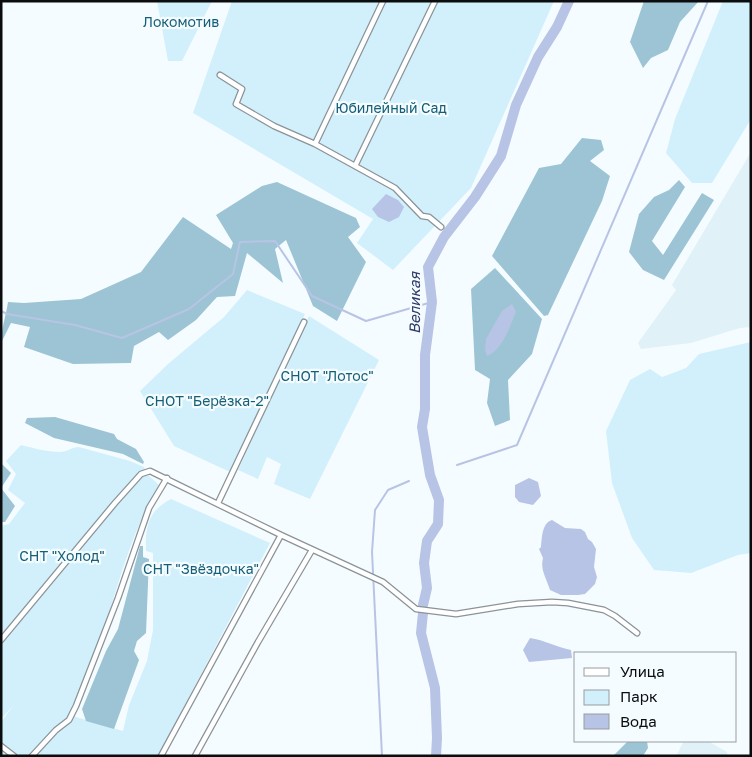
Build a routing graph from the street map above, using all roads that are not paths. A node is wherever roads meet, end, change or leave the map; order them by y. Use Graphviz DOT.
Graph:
graph roads {
  1 [pos="383,1"];
  2 [pos="435,1"];
  3 [pos="220,75"];
  4 [pos="314,144"];
  5 [pos="355,166"];
  6 [pos="441,227"];
  7 [pos="304,322"];
  8 [pos="167,478"];
  9 [pos="218,503"];
  10 [pos="281,535"];
  11 [pos="312,550"];
  12 [pos="637,633"];
  13 [pos="1,640"];
  14 [pos="1,746"];
  15 [pos="14,756"];
  16 [pos="32,756"];
  17 [pos="161,756"];
  18 [pos="195,756"];
  1 -- 4 [label="street"];
  2 -- 5 [label="street"];
  3 -- 4 [label="street"];
  4 -- 5 [label="street"];
  5 -- 6 [label="street"];
  7 -- 9 [label="street"];
  8 -- 9 [label="street"];
  8 -- 13 [label="street"];
  8 -- 16 [label="street"];
  9 -- 10 [label="street"];
  10 -- 11 [label="street"];
  10 -- 17 [label="street"];
  11 -- 12 [label="street"];
  11 -- 18 [label="street"];
  14 -- 15 [label="street"];
}
